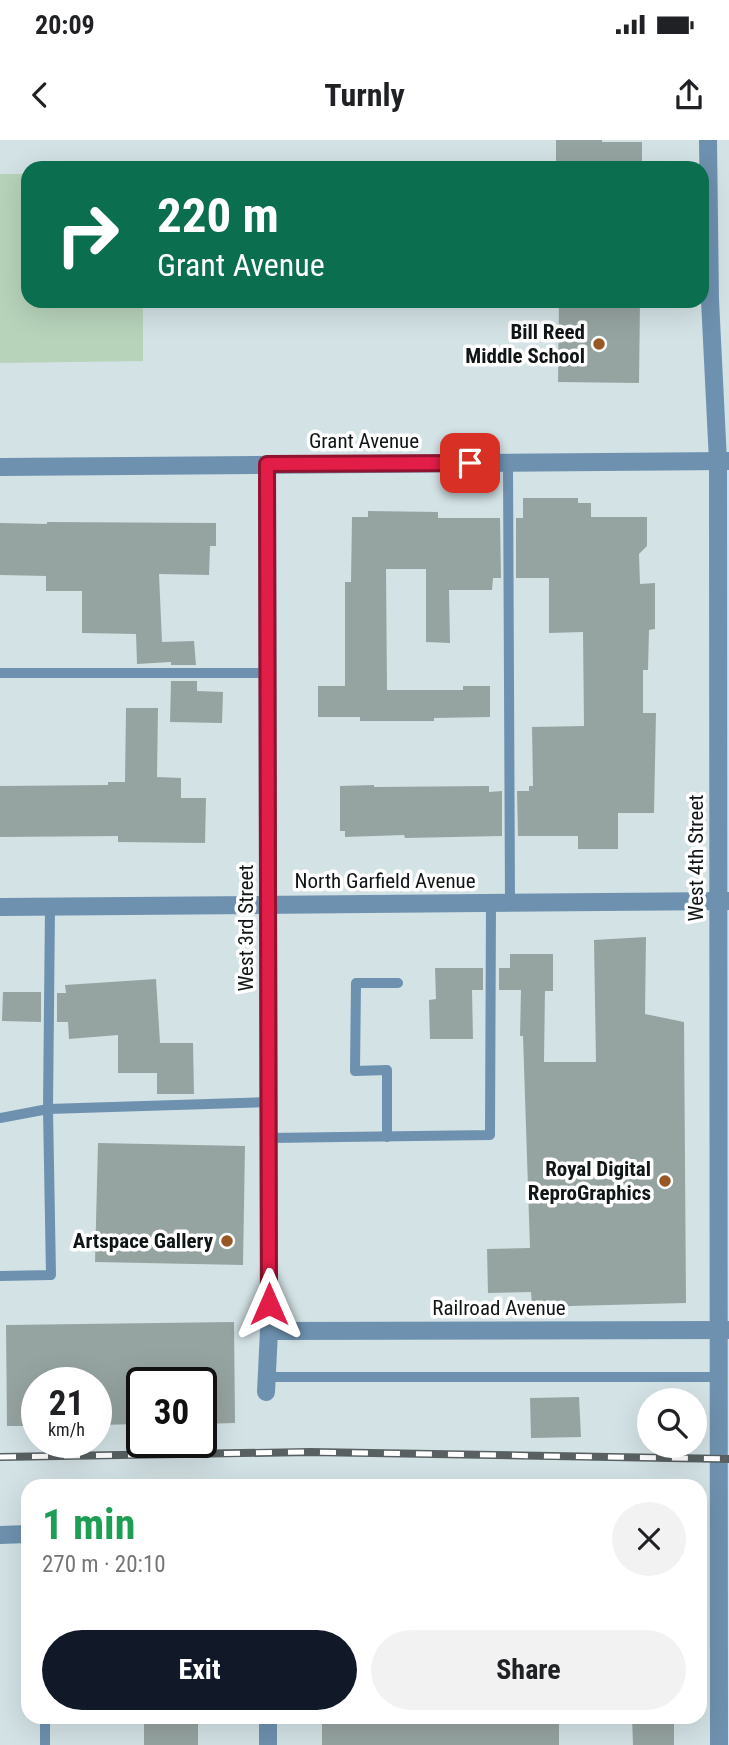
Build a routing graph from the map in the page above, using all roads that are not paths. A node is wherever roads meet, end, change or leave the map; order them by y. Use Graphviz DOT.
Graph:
graph roads {
  1 [pos="708,140"];
  2 [pos="708,161"];
  3 [pos="709,220"];
  4 [pos="723,461"];
  5 [pos="508,463"];
  6 [pos="267,464"];
  7 [pos="0,467"];
  8 [pos="0,673"];
  9 [pos="267,673"];
  10 [pos="724,901"];
  11 [pos="491,902"];
  12 [pos="510,902"];
  13 [pos="268,904"];
  14 [pos="50,906"];
  15 [pos="0,907"];
  16 [pos="398,983"];
  17 [pos="268,1102"];
  18 [pos="48,1108"];
  19 [pos="0,1118"];
  20 [pos="387,1137"];
  21 [pos="269,1138"];
  22 [pos="724,1138"];
  23 [pos="0,1276"];
  24 [pos="724,1330"];
  25 [pos="268,1331"];
  26 [pos="718,1377"];
  27 [pos="266,1385"];
  28 [pos="21,1534"];
  29 [pos="0,1535"];
  30 [pos="716,1577"];
  31 [pos="45,1724"];
  32 [pos="268,1724"];
  33 [pos="45,1745"];
  34 [pos="268,1745"];
  35 [pos="719,1745"];
  1 -- 2 [label="street, West 4th Street"];
  3 -- 4 [label="street, West 4th Street"];
  4 -- 5 [label="street, Grant Avenue"];
  4 -- 10 [label="street, West 4th Street"];
  5 -- 6 [label="street, Grant Avenue"];
  5 -- 12 [label="lane"];
  6 -- 7 [label="street, Grant Avenue"];
  6 -- 9 [label="street, West 3rd Street"];
  8 -- 9 [label="lane"];
  9 -- 13 [label="street, West 3rd Street"];
  10 -- 12 [label="street, North Garfield Avenue"];
  10 -- 22 [label="street, West 4th Street"];
  11 -- 12 [label="street, North Garfield Avenue"];
  11 -- 13 [label="street, North Garfield Avenue"];
  11 -- 20 [label="lane"];
  13 -- 14 [label="street, North Garfield Avenue"];
  13 -- 17 [label="street, West 3rd Street"];
  14 -- 15 [label="street, North Garfield Avenue"];
  14 -- 18 [label="lane"];
  16 -- 20 [label="lane"];
  17 -- 18 [label="lane"];
  17 -- 21 [label="street, West 3rd Street"];
  18 -- 19 [label="lane"];
  18 -- 23 [label="lane"];
  20 -- 21 [label="lane"];
  21 -- 25 [label="street, West 3rd Street"];
  22 -- 24 [label="street, West 4th Street"];
  24 -- 25 [label="street, Railroad Avenue"];
  24 -- 26 [label="street, West 4th Street"];
  25 -- 27 [label="street, West 3rd Street"];
  26 -- 27 [label="lane"];
  26 -- 30 [label="street, West 4th Street"];
  28 -- 29 [label="street"];
  30 -- 35 [label="street, West 4th Street"];
  31 -- 33 [label="lane"];
  32 -- 34 [label="street"];
}
